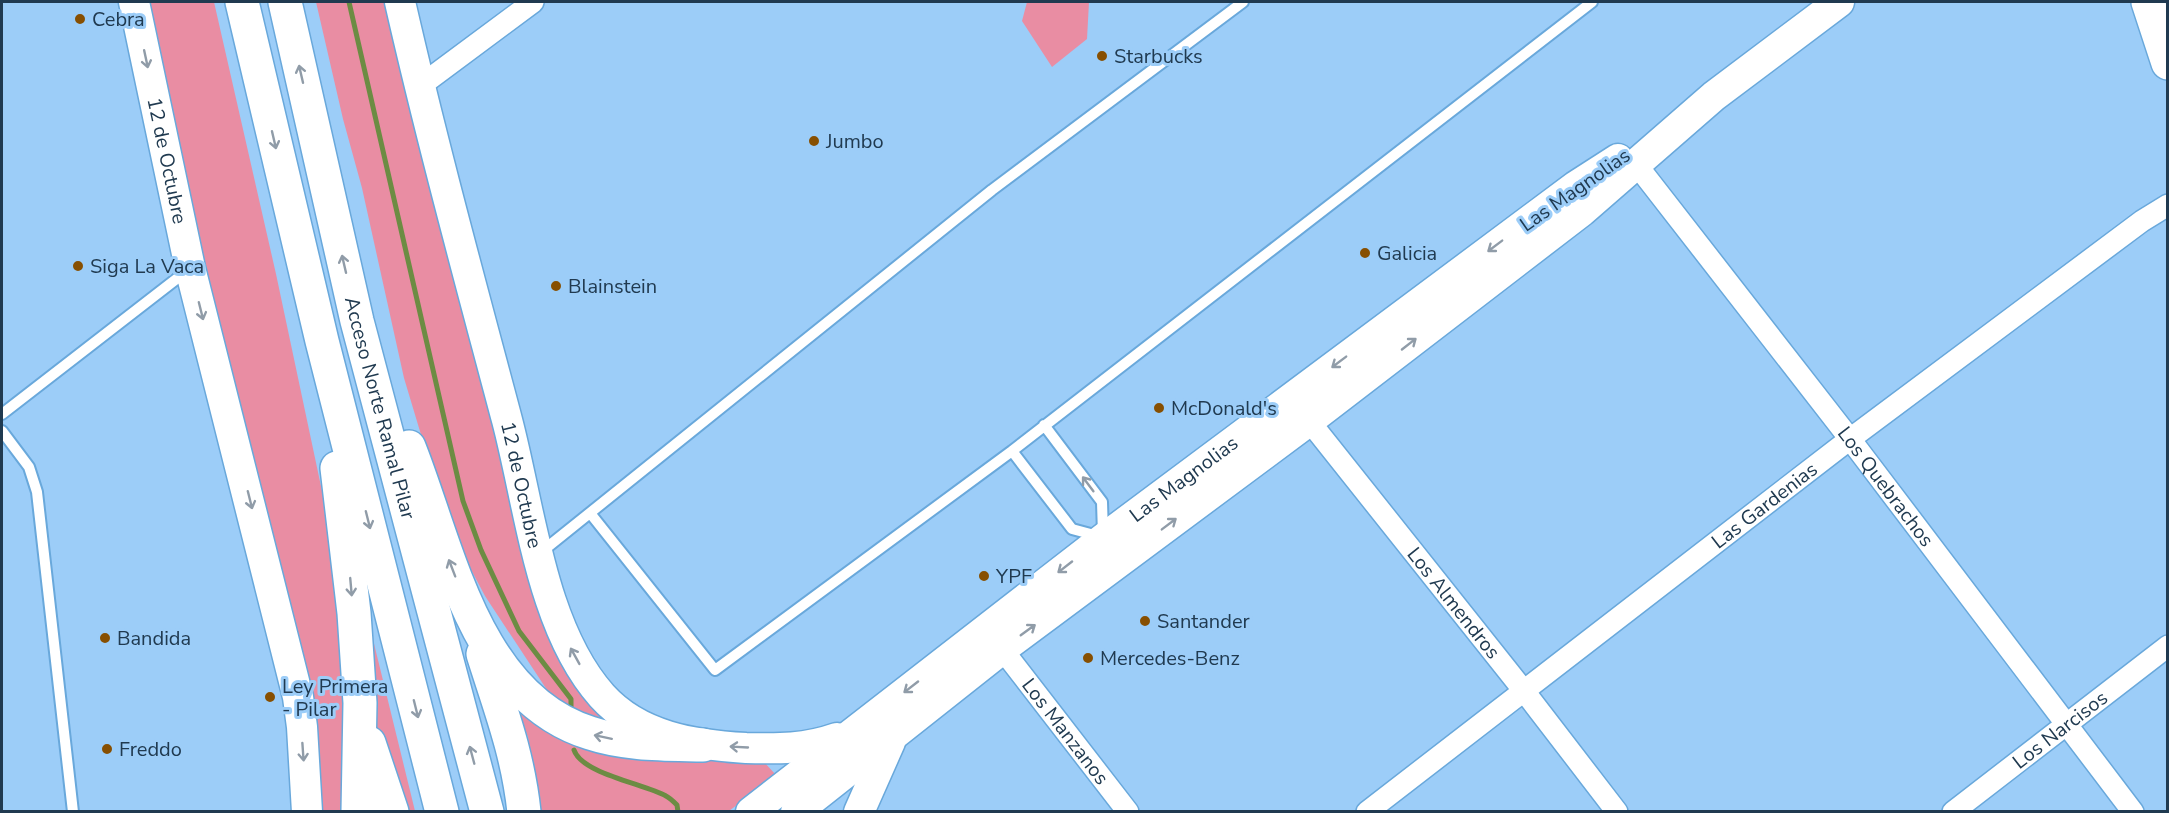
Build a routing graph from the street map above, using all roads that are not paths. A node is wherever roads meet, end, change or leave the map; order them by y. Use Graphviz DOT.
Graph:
graph roads {
  1 [pos="134,2"];
  2 [pos="242,2"];
  3 [pos="400,2"];
  4 [pos="533,2"];
  5 [pos="1243,2"];
  6 [pos="1592,2"];
  7 [pos="1839,2"];
  8 [pos="2148,2"];
  9 [pos="286,6"];
  10 [pos="2168,63"];
  11 [pos="420,86"];
  12 [pos="1714,96"];
  13 [pos="1636,164"];
  14 [pos="2168,205"];
  15 [pos="190,268"];
  16 [pos="357,321"];
  17 [pos="322,341"];
  18 [pos="1289,399"];
  19 [pos="2,414"];
  20 [pos="1310,420"];
  21 [pos="1044,425"];
  22 [pos="2,431"];
  23 [pos="1850,439"];
  24 [pos="1012,451"];
  25 [pos="590,513"];
  26 [pos="1113,549"];
  27 [pos="538,554"];
  28 [pos="470,614"];
  29 [pos="2168,646"];
  30 [pos="1002,649"];
  31 [pos="1524,691"];
  32 [pos="360,703"];
  33 [pos="2066,725"];
  34 [pos="854,732"];
  35 [pos="893,736"];
  36 [pos="703,745"];
  37 [pos="775,749"];
  38 [pos="810,798"];
  39 [pos="73,812"];
  40 [pos="307,812"];
  41 [pos="358,812"];
  42 [pos="392,812"];
  43 [pos="442,812"];
  44 [pos="487,812"];
  45 [pos="524,812"];
  46 [pos="751,812"];
  47 [pos="858,812"];
  48 [pos="1128,812"];
  49 [pos="1367,812"];
  50 [pos="1617,812"];
  51 [pos="1953,812"];
  52 [pos="2133,812"];
  1 -- 15 [label="main road, 12 de Octubre, one-way"];
  2 -- 17 [label="main road, Acceso Norte Ramal Pilar, one-way"];
  3 -- 11 [label="main road, 12 de Octubre"];
  4 -- 11 [label="street"];
  5 -- 25 [label="lane"];
  6 -- 21 [label="lane"];
  7 -- 12 [label="main road, Las Magnolias"];
  8 -- 10 [label="main road"];
  16 -- 9 [label="main road, Acceso Norte Ramal Pilar, one-way"];
  11 -- 27 [label="main road, 12 de Octubre"];
  12 -- 13 [label="main road, Las Magnolias"];
  12 -- 18 [label="main road, Las Magnolias, one-way"];
  20 -- 13 [label="main road, Las Magnolias, one-way"];
  13 -- 23 [label="street, Los Quebrachos"];
  14 -- 23 [label="street, Las Gardenias"];
  15 -- 19 [label="lane"];
  15 -- 40 [label="main road, 12 de Octubre, one-way"];
  28 -- 16 [label="main road, one-way"];
  44 -- 16 [label="main road, Acceso Norte Ramal Pilar, one-way"];
  17 -- 32 [label="main road, one-way"];
  17 -- 43 [label="main road, Acceso Norte Ramal Pilar, one-way"];
  18 -- 20 [label="street, Los Almendros"];
  18 -- 26 [label="main road, Las Magnolias"];
  26 -- 20 [label="main road, Las Magnolias, one-way"];
  20 -- 31 [label="street, Los Almendros"];
  21 -- 24 [label="lane"];
  26 -- 21 [label="lane, one-way"];
  22 -- 39 [label="lane"];
  23 -- 31 [label="street, Las Gardenias"];
  23 -- 33 [label="street, Los Quebrachos"];
  24 -- 25 [label="lane"];
  24 -- 26 [label="lane"];
  25 -- 27 [label="lane"];
  30 -- 26 [label="main road, Las Magnolias, one-way"];
  26 -- 34 [label="main road, Las Magnolias, one-way"];
  36 -- 27 [label="main road, 12 de Octubre, one-way"];
  36 -- 28 [label="main road, one-way"];
  28 -- 45 [label="main road"];
  29 -- 33 [label="street, Los Narcisos"];
  30 -- 35 [label="main road, Las Magnolias"];
  30 -- 48 [label="street, Los Manzanos"];
  31 -- 49 [label="street, Las Gardenias"];
  31 -- 50 [label="street, Los Almendros"];
  32 -- 41 [label="main road"];
  32 -- 42 [label="main road"];
  33 -- 51 [label="street, Los Narcisos"];
  33 -- 52 [label="street, Los Quebrachos"];
  34 -- 37 [label="main road, 12 de Octubre"];
  34 -- 38 [label="main road, Las Magnolias"];
  35 -- 38 [label="main road, Las Magnolias"];
  35 -- 47 [label="main road"];
  37 -- 36 [label="main road, 12 de Octubre, one-way"];
  37 -- 38 [label="main road"];
  38 -- 46 [label="main road, Las Magnolias"];
}
